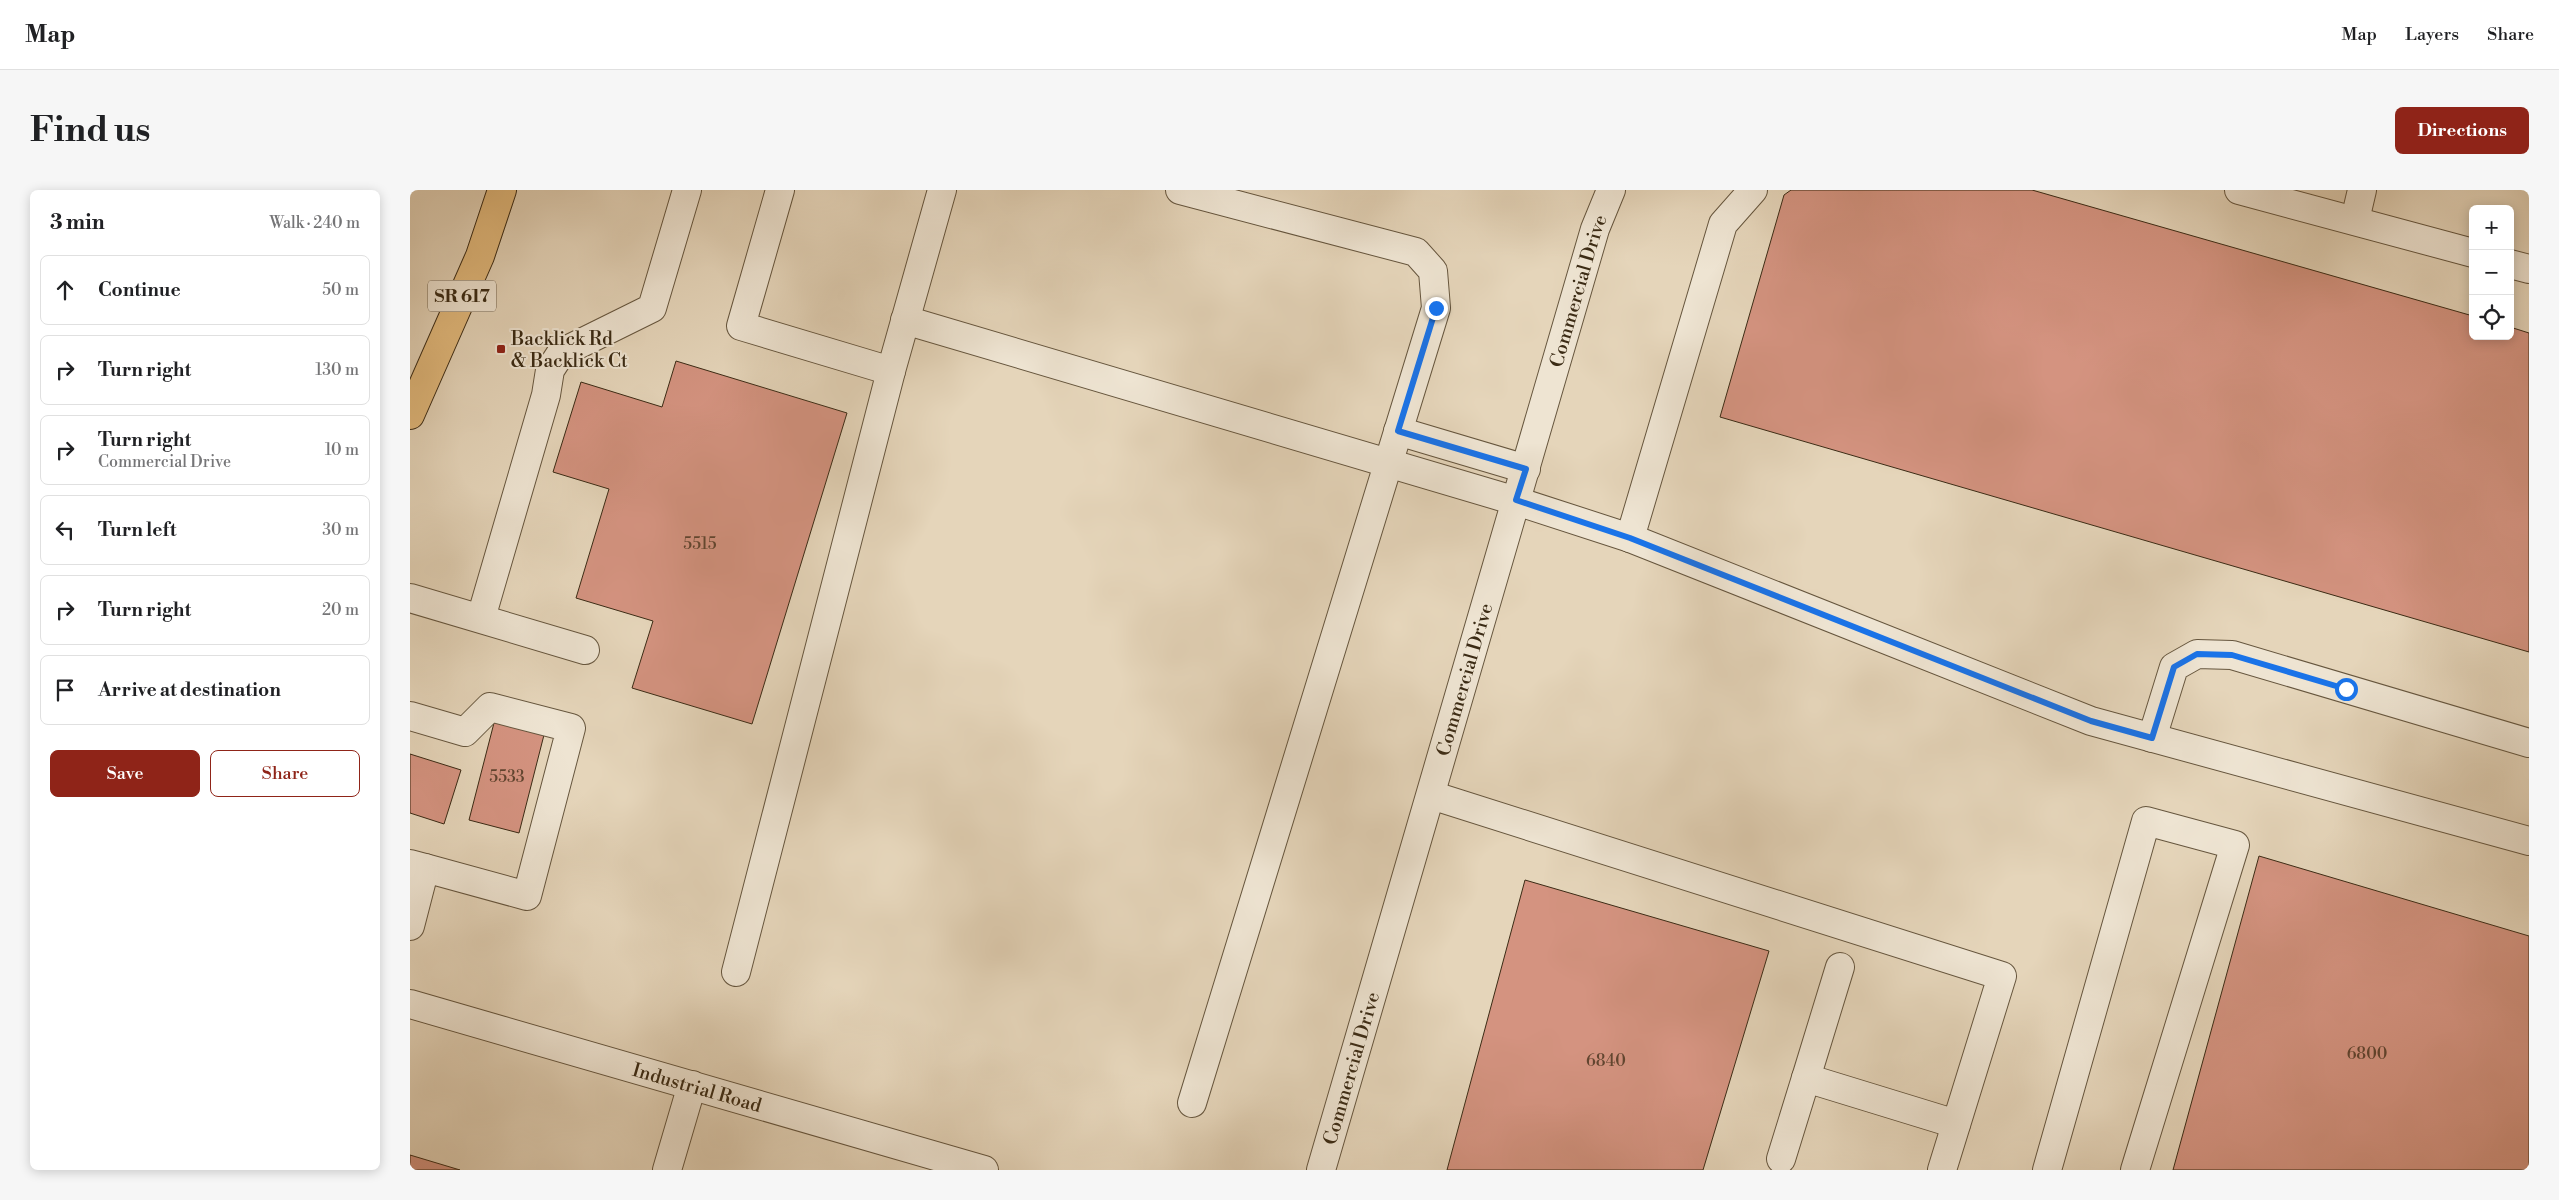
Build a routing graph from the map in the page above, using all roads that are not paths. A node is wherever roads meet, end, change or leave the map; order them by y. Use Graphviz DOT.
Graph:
graph roads {
  1 [pos="502,190"];
  2 [pos="687,190"];
  3 [pos="780,190"];
  4 [pos="942,190"];
  5 [pos="1180,190"];
  6 [pos="1611,190"];
  7 [pos="1753,190"];
  8 [pos="2239,190"];
  9 [pos="2362,190"];
  10 [pos="2355,220"];
  11 [pos="2469,252"];
  12 [pos="2514,265"];
  13 [pos="2529,270"];
  14 [pos="905,320"];
  15 [pos="892,371"];
  16 [pos="410,415"];
  17 [pos="1398,431"];
  18 [pos="1388,464"];
  19 [pos="1526,469"];
  20 [pos="1516,500"];
  21 [pos="1630,538"];
  22 [pos="410,598"];
  23 [pos="481,618"];
  24 [pos="585,650"];
  25 [pos="410,716"];
  26 [pos="2152,738"];
  27 [pos="2529,742"];
  28 [pos="1431,795"];
  29 [pos="2529,841"];
  30 [pos="417,866"];
  31 [pos="410,926"];
  32 [pos="1840,967"];
  33 [pos="736,972"];
  34 [pos="410,1004"];
  35 [pos="1806,1078"];
  36 [pos="692,1085"];
  37 [pos="1192,1104"];
  38 [pos="1956,1124"];
  39 [pos="1781,1159"];
  40 [pos="668,1170"];
  41 [pos="984,1170"];
  42 [pos="1322,1170"];
  43 [pos="1942,1170"];
  44 [pos="2047,1170"];
  45 [pos="2135,1170"];
  1 -- 16 [label="main road, SR 617"];
  2 -- 23 [label="street"];
  3 -- 15 [label="street"];
  4 -- 14 [label="street"];
  5 -- 17 [label="street"];
  6 -- 19 [label="street, Commercial Drive"];
  7 -- 21 [label="street"];
  8 -- 10 [label="street"];
  9 -- 10 [label="street"];
  10 -- 11 [label="street"];
  12 -- 13 [label="street"];
  14 -- 15 [label="street"];
  14 -- 18 [label="street"];
  15 -- 33 [label="street"];
  17 -- 18 [label="street"];
  17 -- 19 [label="street"];
  18 -- 20 [label="street"];
  18 -- 37 [label="street"];
  19 -- 20 [label="street, Commercial Drive"];
  20 -- 21 [label="street"];
  20 -- 28 [label="street, Commercial Drive"];
  21 -- 26 [label="street"];
  22 -- 23 [label="street"];
  23 -- 24 [label="street"];
  25 -- 30 [label="street"];
  26 -- 27 [label="street"];
  26 -- 29 [label="street"];
  28 -- 38 [label="street"];
  28 -- 42 [label="street, Commercial Drive"];
  30 -- 31 [label="street"];
  32 -- 35 [label="street"];
  34 -- 36 [label="street, Industrial Road"];
  35 -- 38 [label="street"];
  35 -- 39 [label="street"];
  36 -- 40 [label="street"];
  36 -- 41 [label="street, Industrial Road"];
  38 -- 43 [label="street"];
  44 -- 45 [label="street"];
}
